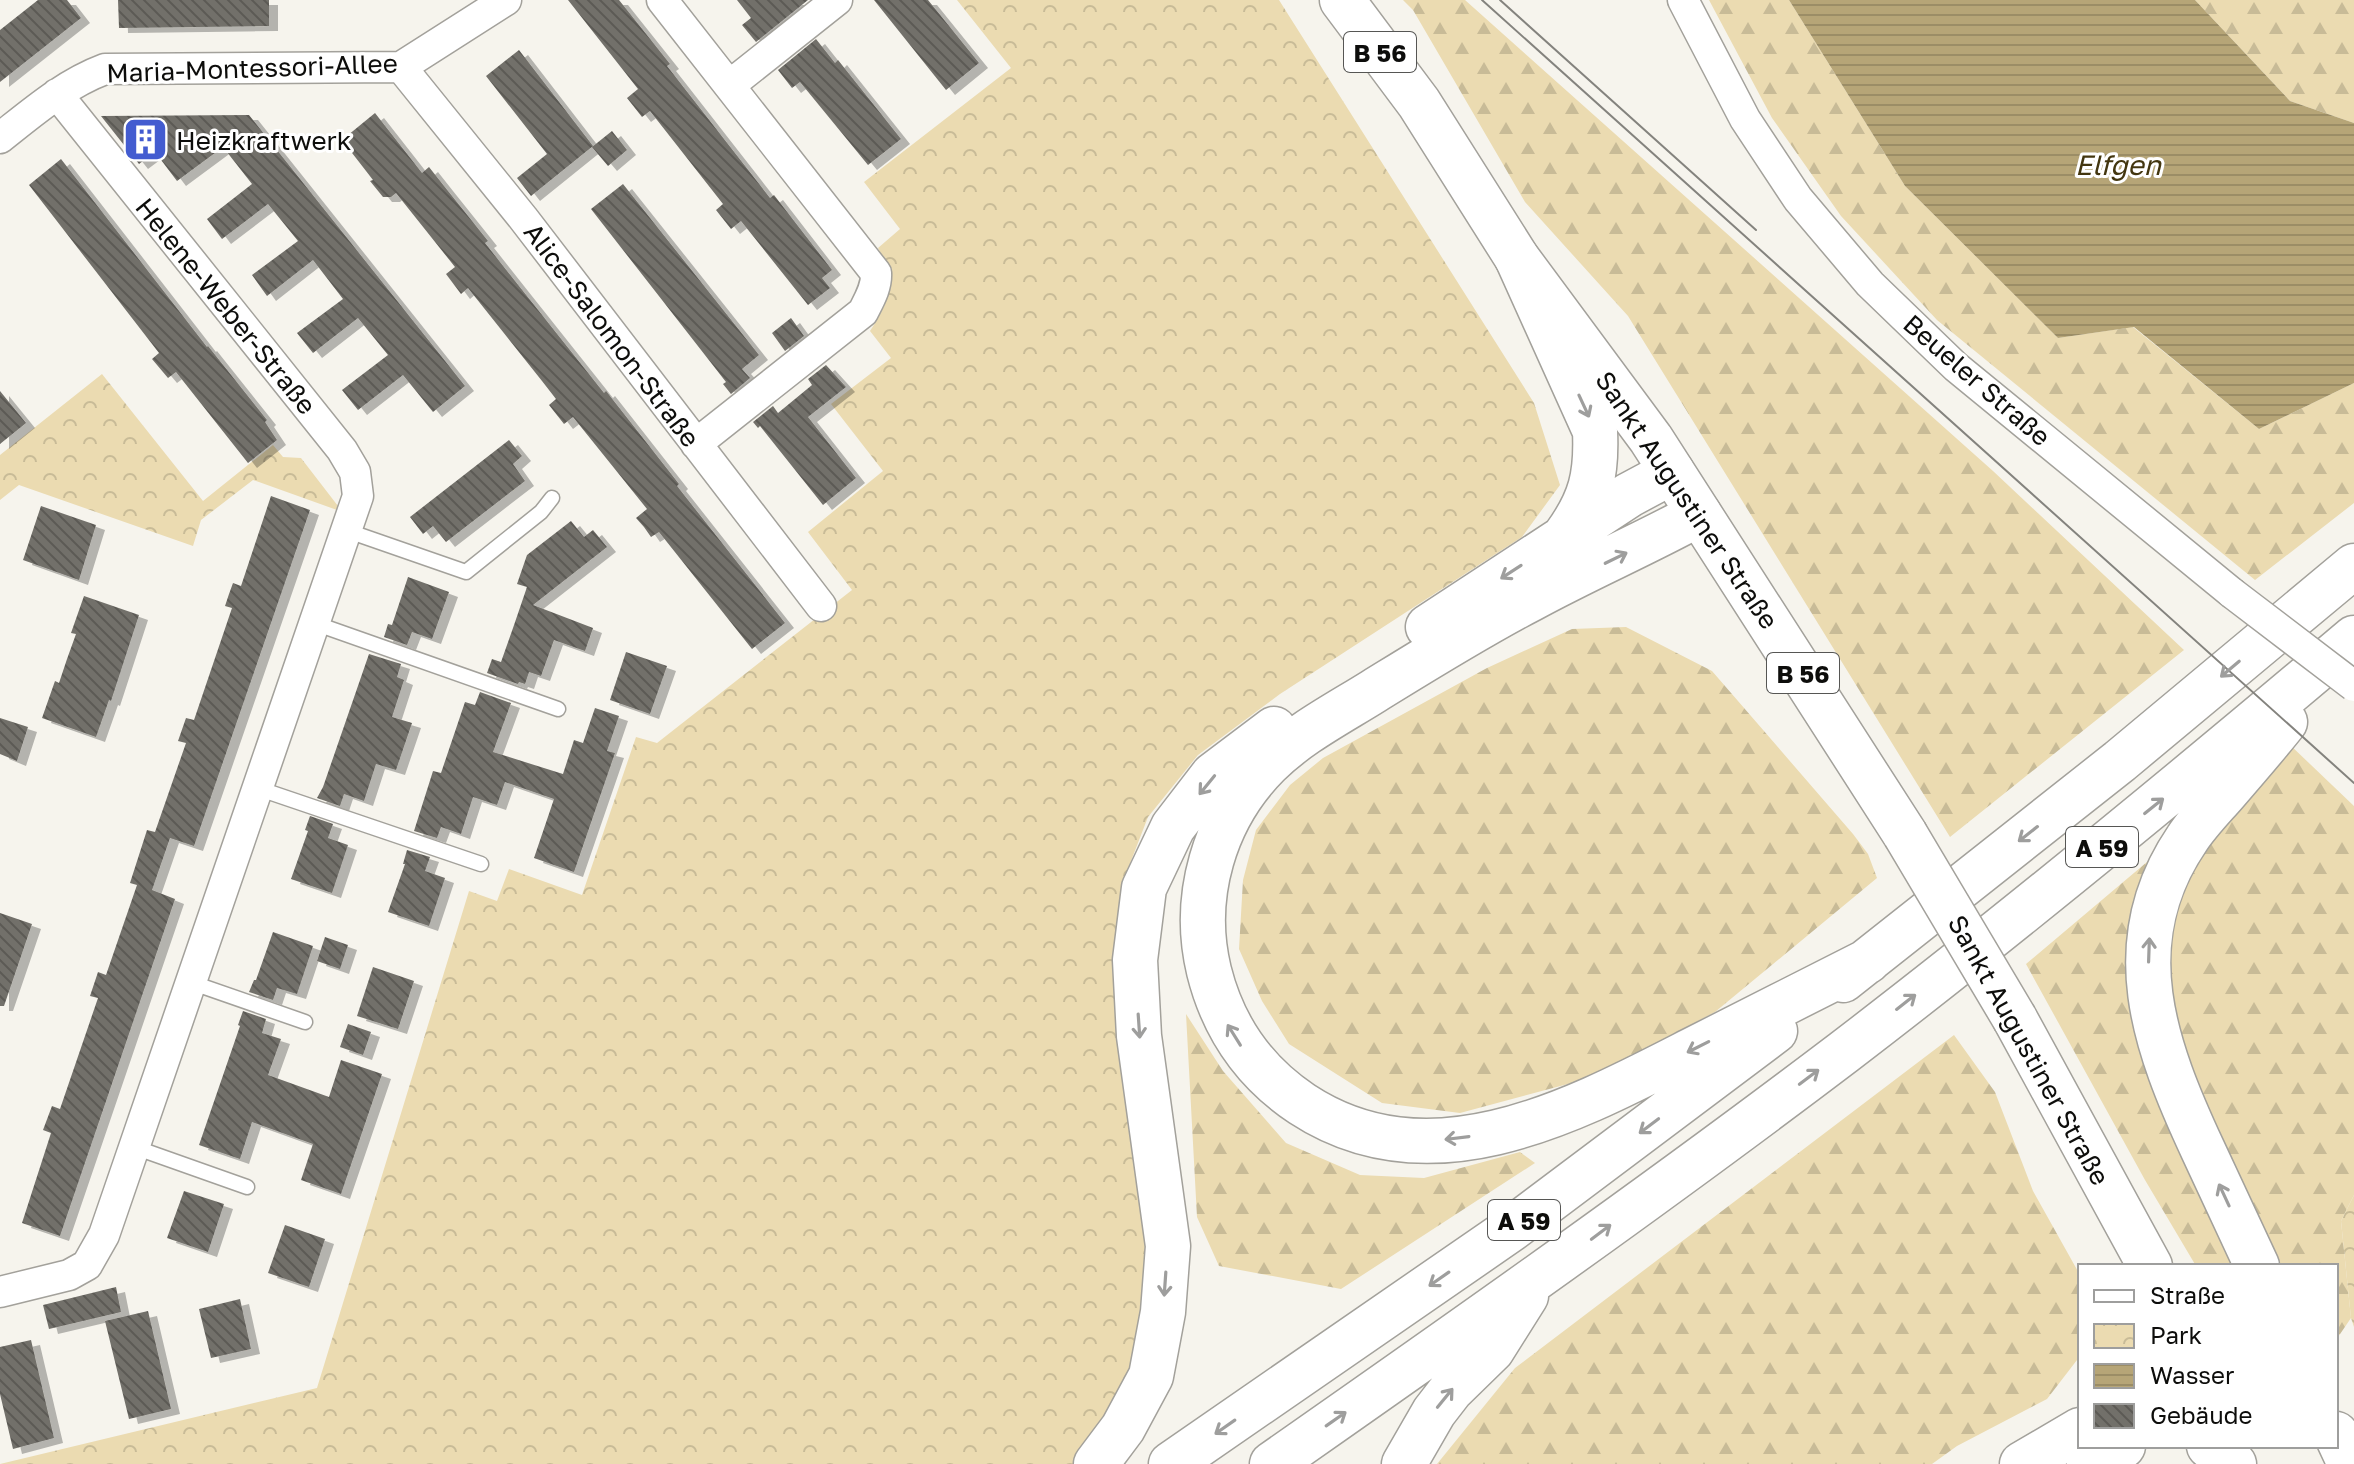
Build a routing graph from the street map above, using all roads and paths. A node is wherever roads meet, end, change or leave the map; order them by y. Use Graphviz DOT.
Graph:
graph roads {
  1 [pos="506,0"];
  2 [pos="662,0"];
  3 [pos="837,0"];
  4 [pos="1342,0"];
  5 [pos="1683,0"];
  6 [pos="401,67"];
  7 [pos="730,85"];
  8 [pos="57,94"];
  9 [pos="0,138"];
  10 [pos="1517,258"];
  11 [pos="696,444"];
  12 [pos="1672,472"];
  13 [pos="552,498"];
  14 [pos="1699,514"];
  15 [pos="348,531"];
  16 [pos="1565,537"];
  17 [pos="2354,566"];
  18 [pos="821,606"];
  19 [pos="314,623"];
  20 [pos="2354,639"];
  21 [pos="2354,686"];
  22 [pos="558,709"];
  23 [pos="257,788"];
  24 [pos="481,864"];
  25 [pos="1868,961"];
  26 [pos="190,982"];
  27 [pos="305,1022"];
  28 [pos="134,1147"];
  29 [pos="247,1187"];
  30 [pos="2149,1264"];
  31 [pos="2256,1264"];
  32 [pos="1538,1279"];
  33 [pos="0,1292"];
  34 [pos="2078,1431"];
  35 [pos="2338,1438"];
  36 [pos="2119,1448"];
  37 [pos="2212,1448"];
  38 [pos="1096,1464"];
  39 [pos="1171,1464"];
  40 [pos="1272,1464"];
  41 [pos="1404,1464"];
  42 [pos="2022,1464"];
  43 [pos="2089,1464"];
  44 [pos="2234,1464"];
  45 [pos="2350,1464"];
  1 -- 6 [label="street, Maria-Montessori-Allee"];
  2 -- 7 [label="street"];
  3 -- 7 [label="street"];
  4 -- 10 [label="main road, Sankt Augustiner Straße / B 56"];
  5 -- 21 [label="street, Beueler Straße, bridge"];
  6 -- 8 [label="street, Maria-Montessori-Allee"];
  6 -- 11 [label="street, Alice-Salomon-Straße"];
  7 -- 11 [label="street"];
  8 -- 9 [label="street, Maria-Montessori-Allee"];
  8 -- 15 [label="street, Helene-Weber-Straße"];
  10 -- 12 [label="main road, Sankt Augustiner Straße / B 56"];
  10 -- 16 [label="main road, one-way"];
  11 -- 18 [label="street, Alice-Salomon-Straße"];
  12 -- 14 [label="main road, Sankt Augustiner Straße / B 56"];
  12 -- 16 [label="main road"];
  13 -- 15 [label="lane"];
  25 -- 14 [label="main road, one-way"];
  14 -- 30 [label="main road, Sankt Augustiner Straße / B 56, bridge"];
  15 -- 19 [label="street, Helene-Weber-Straße"];
  16 -- 38 [label="main road, one-way"];
  17 -- 25 [label="main road, A 59, one-way"];
  19 -- 22 [label="lane"];
  19 -- 23 [label="street, Helene-Weber-Straße"];
  31 -- 20 [label="main road, one-way"];
  32 -- 20 [label="main road, A 59, one-way"];
  23 -- 24 [label="lane"];
  23 -- 26 [label="street, Helene-Weber-Straße"];
  25 -- 39 [label="main road, A 59, one-way"];
  26 -- 27 [label="lane"];
  26 -- 28 [label="street, Helene-Weber-Straße"];
  28 -- 29 [label="lane"];
  28 -- 33 [label="street, Helene-Weber-Straße"];
  40 -- 32 [label="main road, A 59, one-way"];
  41 -- 32 [label="main road, one-way"];
  34 -- 42 [label="main road"];
  35 -- 45 [label="main road"];
  36 -- 43 [label="main road"];
  37 -- 44 [label="main road"];
}
